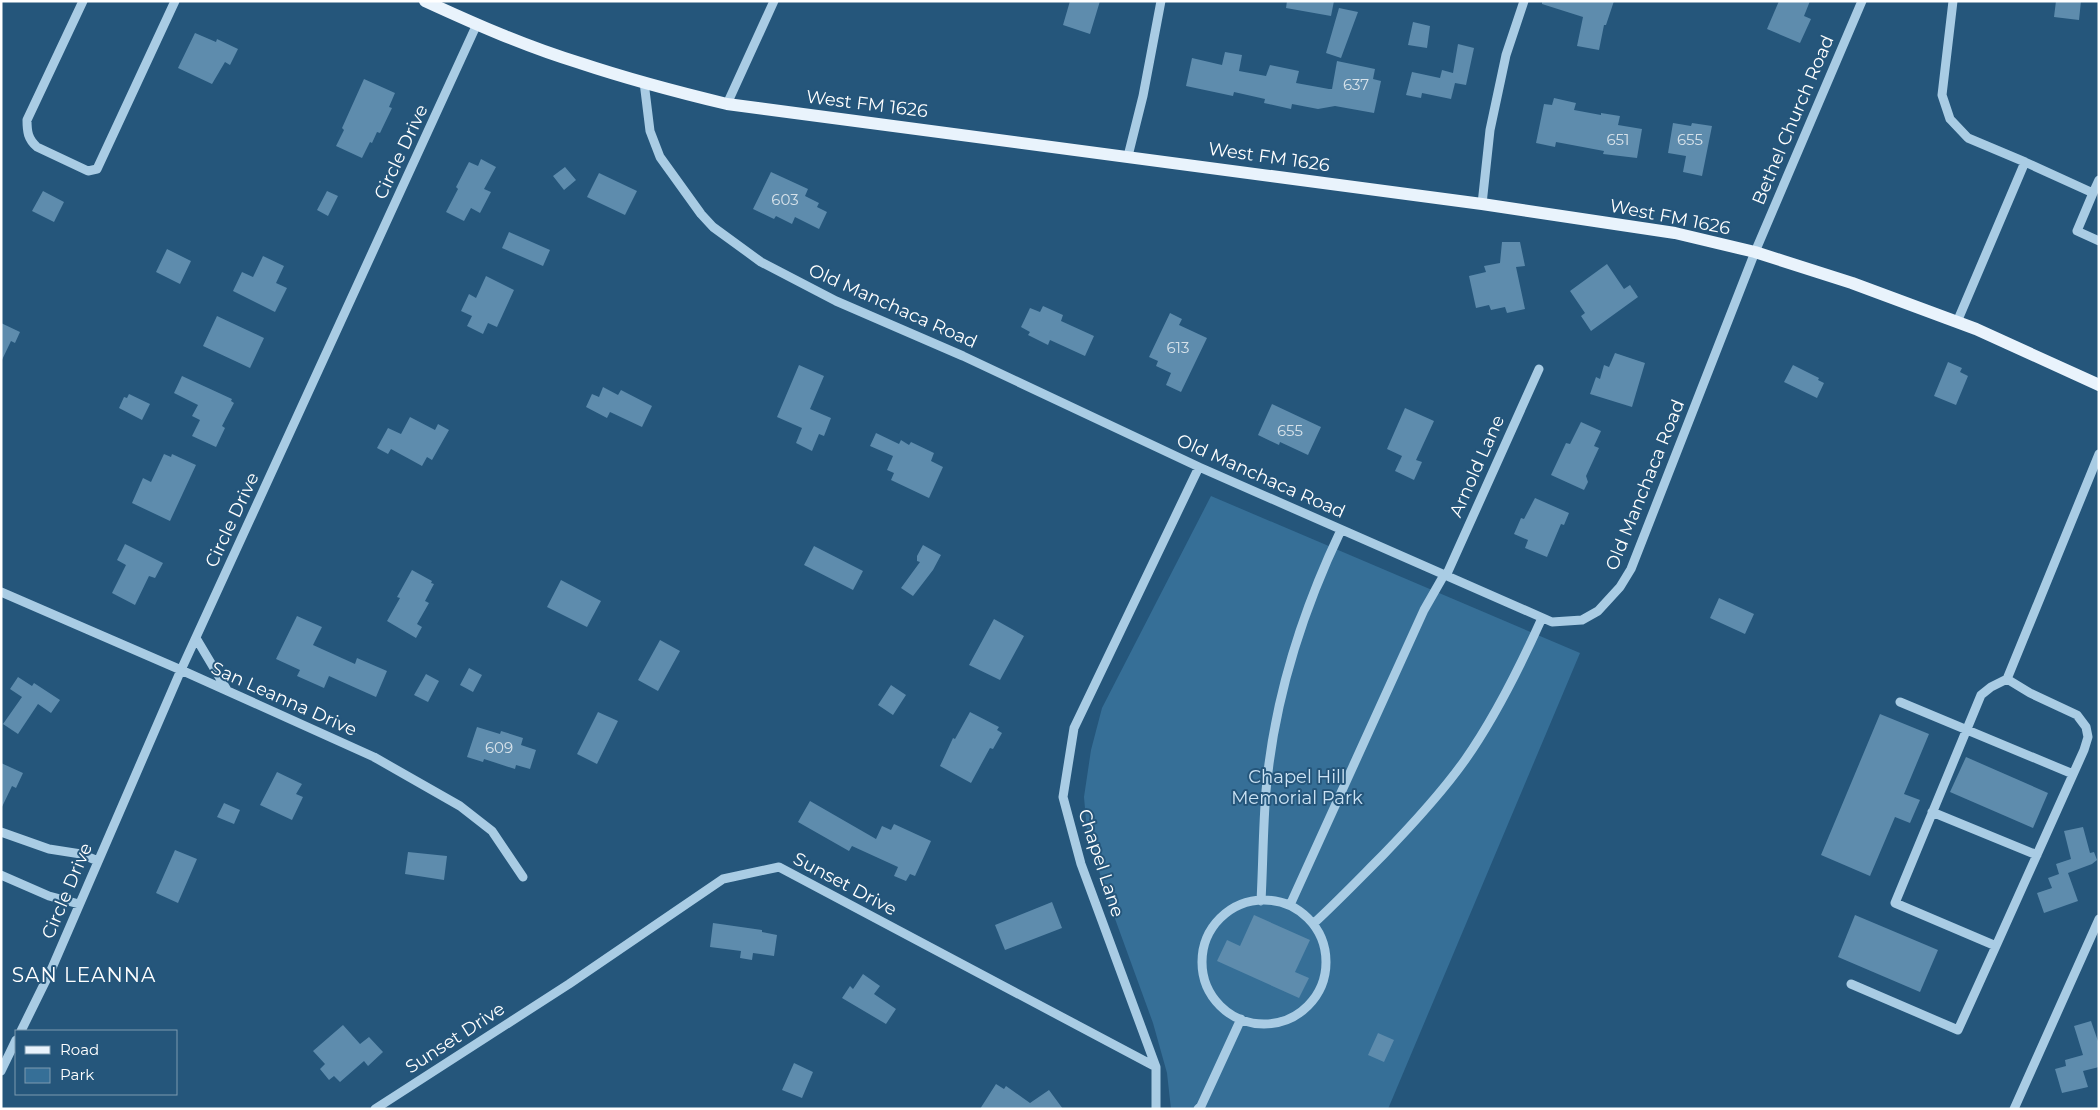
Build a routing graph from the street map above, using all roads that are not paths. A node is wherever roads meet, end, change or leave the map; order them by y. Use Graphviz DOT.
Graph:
graph roads {
  1 [pos="83,1"];
  2 [pos="175,1"];
  3 [pos="425,1"];
  4 [pos="774,1"];
  5 [pos="1161,1"];
  6 [pos="1524,1"];
  7 [pos="1862,1"];
  8 [pos="1953,1"];
  9 [pos="477,24"];
  10 [pos="644,82"];
  11 [pos="727,104"];
  12 [pos="1128,156"];
  13 [pos="2025,162"];
  14 [pos="2099,180"];
  15 [pos="2093,193"];
  16 [pos="1482,204"];
  17 [pos="2099,241"];
  18 [pos="1755,252"];
  19 [pos="1957,322"];
  20 [pos="1538,369"];
  21 [pos="2099,385"];
  22 [pos="2099,454"];
  23 [pos="1200,467"];
  24 [pos="1342,530"];
  25 [pos="1445,576"];
  26 [pos="1,592"];
  27 [pos="1542,618"];
  28 [pos="196,638"];
  29 [pos="181,670"];
  30 [pos="2007,680"];
  31 [pos="227,691"];
  32 [pos="1900,702"];
  33 [pos="1966,728"];
  34 [pos="2073,774"];
  35 [pos="1932,812"];
  36 [pos="1,832"];
  37 [pos="2037,855"];
  38 [pos="98,861"];
  39 [pos="1,875"];
  40 [pos="523,877"];
  41 [pos="1261,901"];
  42 [pos="79,904"];
  43 [pos="1290,905"];
  44 [pos="2099,919"];
  45 [pos="1313,924"];
  46 [pos="1996,946"];
  47 [pos="1851,984"];
  48 [pos="1241,1020"];
  49 [pos="21,1030"];
  50 [pos="15,1042"];
  51 [pos="1156,1068"];
  52 [pos="1,1071"];
  53 [pos="375,1109"];
  54 [pos="1156,1109"];
  55 [pos="1198,1109"];
  56 [pos="2014,1109"];
  1 -- 2 [label="street"];
  3 -- 9 [label="main road, West FM 1626"];
  4 -- 11 [label="street"];
  5 -- 12 [label="street"];
  6 -- 16 [label="street"];
  7 -- 18 [label="street, Bethel Church Road"];
  8 -- 13 [label="street"];
  9 -- 10 [label="main road, West FM 1626"];
  9 -- 28 [label="street, Circle Drive"];
  10 -- 11 [label="main road, West FM 1626"];
  10 -- 23 [label="street, Old Manchaca Road"];
  11 -- 12 [label="main road, West FM 1626"];
  12 -- 16 [label="main road, West FM 1626"];
  13 -- 15 [label="street"];
  13 -- 19 [label="street"];
  14 -- 15 [label="street"];
  15 -- 17 [label="street"];
  16 -- 18 [label="main road, West FM 1626"];
  18 -- 19 [label="main road, West FM 1626"];
  18 -- 27 [label="street, Old Manchaca Road"];
  19 -- 21 [label="main road, West FM 1626"];
  20 -- 25 [label="street, Arnold Lane"];
  22 -- 30 [label="street"];
  23 -- 24 [label="street, Old Manchaca Road"];
  23 -- 51 [label="street, Chapel Lane"];
  24 -- 25 [label="street, Old Manchaca Road"];
  24 -- 41 [label="street"];
  25 -- 27 [label="street, Old Manchaca Road"];
  25 -- 43 [label="street, Arnold Lane"];
  26 -- 29 [label="street, San Leanna Drive"];
  27 -- 45 [label="street"];
  28 -- 29 [label="street, Circle Drive"];
  28 -- 31 [label="street"];
  29 -- 31 [label="street, San Leanna Drive"];
  29 -- 38 [label="street, Circle Drive"];
  30 -- 33 [label="street"];
  30 -- 34 [label="street"];
  31 -- 40 [label="street, San Leanna Drive"];
  32 -- 33 [label="street"];
  33 -- 34 [label="street"];
  33 -- 35 [label="street"];
  34 -- 37 [label="street"];
  35 -- 37 [label="street"];
  35 -- 46 [label="street"];
  36 -- 38 [label="street"];
  37 -- 46 [label="street"];
  38 -- 42 [label="street, Circle Drive"];
  39 -- 42 [label="street"];
  41 -- 43 [label="street"];
  41 -- 48 [label="street"];
  42 -- 49 [label="street, Circle Drive"];
  43 -- 45 [label="street"];
  44 -- 56 [label="street"];
  45 -- 48 [label="street"];
  46 -- 47 [label="street"];
  48 -- 55 [label="street"];
  50 -- 52 [label="street"];
  51 -- 53 [label="street, Sunset Drive"];
  51 -- 54 [label="street, Chapel Lane"];
}
